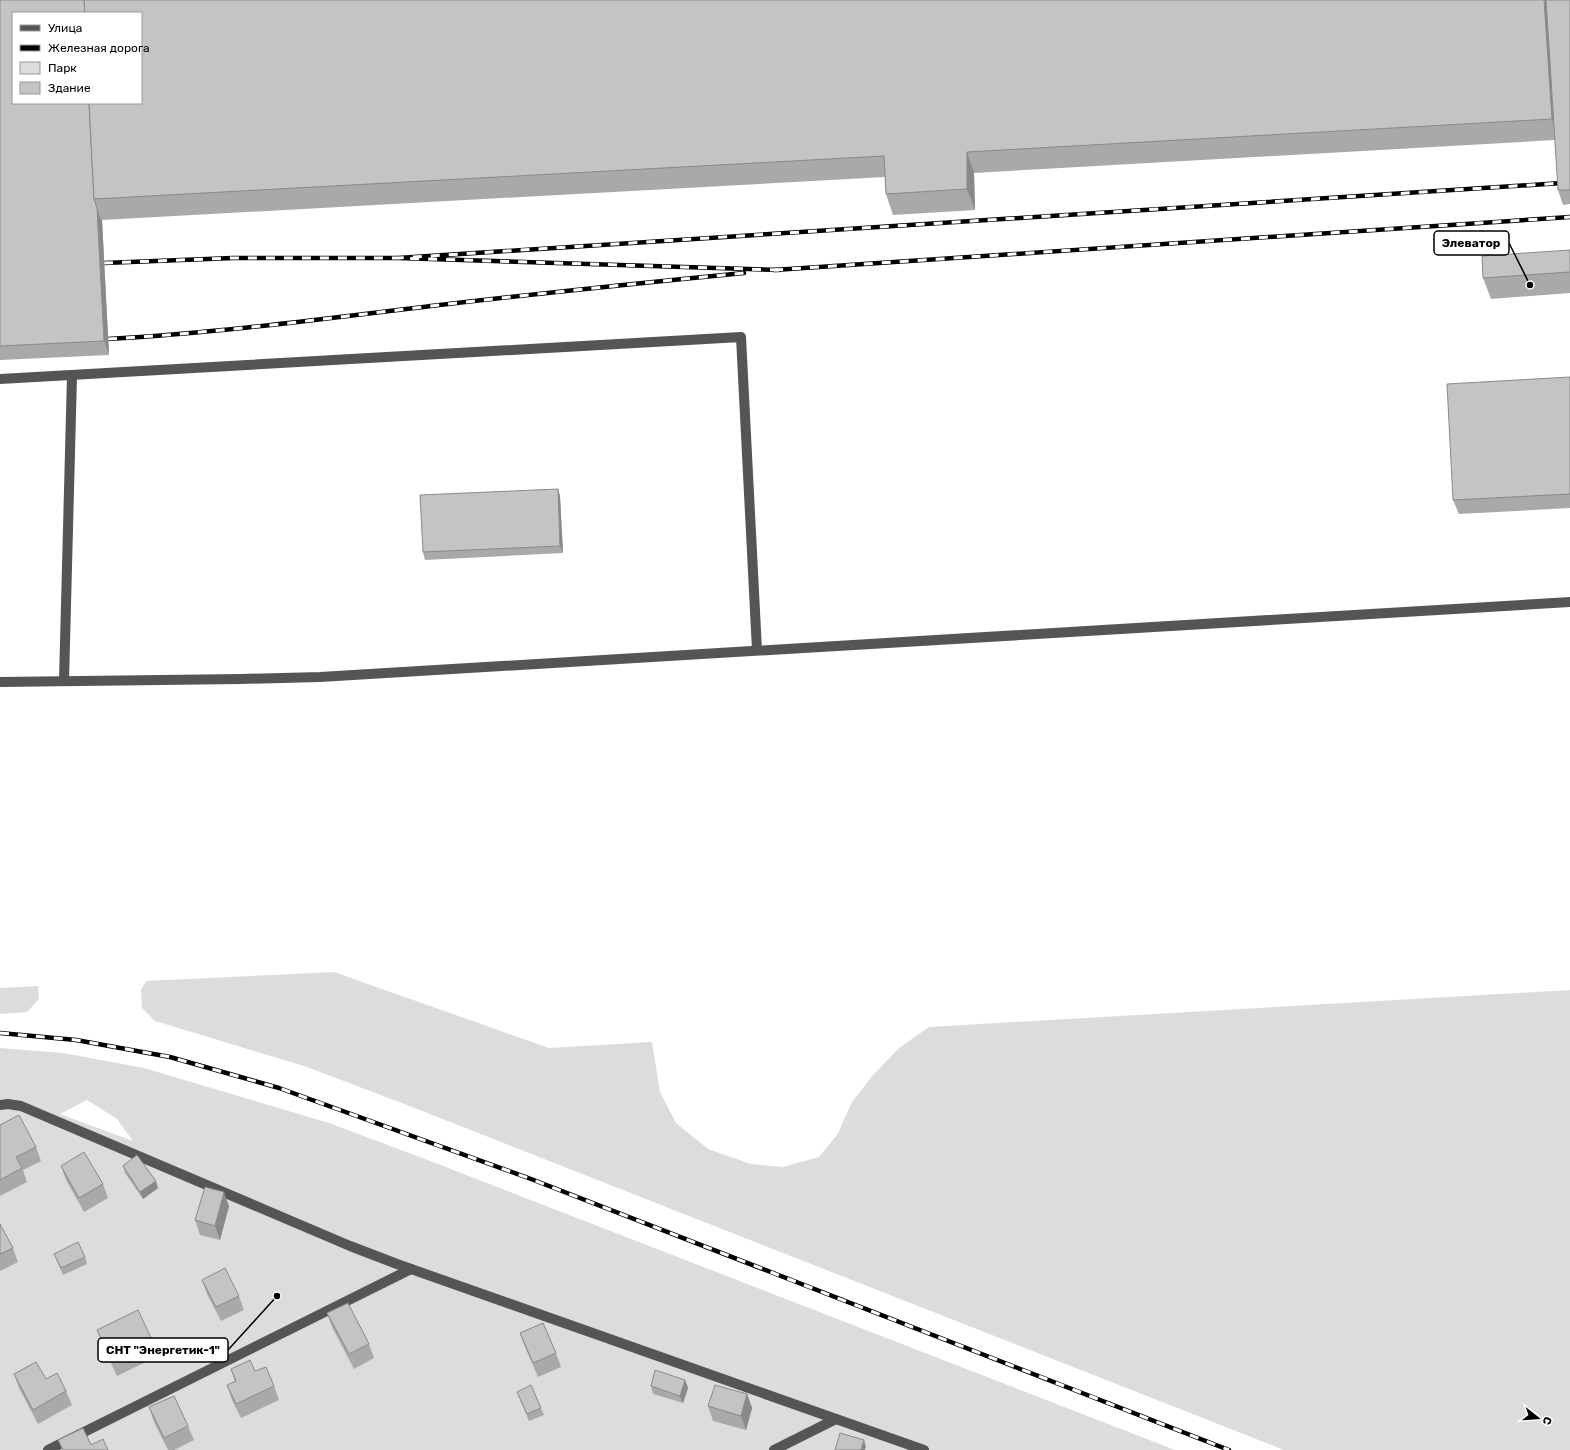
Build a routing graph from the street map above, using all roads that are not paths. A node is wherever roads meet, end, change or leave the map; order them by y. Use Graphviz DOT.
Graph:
graph roads {
  1 [pos="72,376"];
  2 [pos="0,379"];
  3 [pos="1570,602"];
  4 [pos="756,650"];
  5 [pos="64,681"];
  6 [pos="0,682"];
  7 [pos="0,1105"];
  8 [pos="410,1269"];
  9 [pos="836,1419"];
  10 [pos="48,1450"];
  11 [pos="774,1450"];
  12 [pos="924,1450"];
  1 -- 2 [label="lane"];
  1 -- 4 [label="lane"];
  1 -- 5 [label="lane"];
  3 -- 4 [label="lane"];
  4 -- 5 [label="lane"];
  5 -- 6 [label="lane"];
  7 -- 8 [label="lane"];
  8 -- 9 [label="lane"];
  8 -- 10 [label="lane"];
  9 -- 11 [label="lane"];
  9 -- 12 [label="lane"];
}
